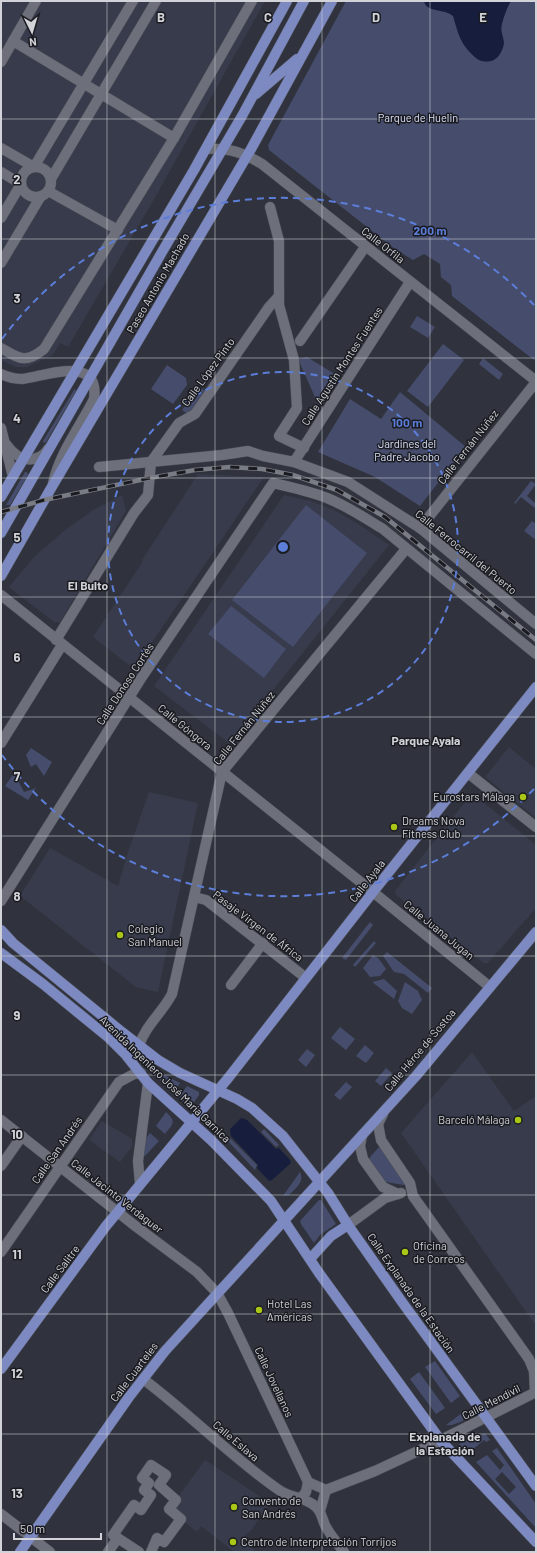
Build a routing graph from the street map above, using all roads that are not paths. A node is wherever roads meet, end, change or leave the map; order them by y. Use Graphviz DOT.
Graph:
graph roads {
  1 [pos="36,1"];
  2 [pos="133,1"];
  3 [pos="156,1"];
  4 [pos="252,1"];
  5 [pos="287,1"];
  6 [pos="304,1"];
  7 [pos="332,1"];
  8 [pos="13,41"];
  9 [pos="303,54"];
  10 [pos="1,62"];
  11 [pos="84,84"];
  12 [pos="101,94"];
  13 [pos="252,98"];
  14 [pos="174,138"];
  15 [pos="1,148"];
  16 [pos="206,148"];
  17 [pos="224,148"];
  18 [pos="247,155"];
  19 [pos="34,167"];
  20 [pos="1,172"];
  21 [pos="51,179"];
  22 [pos="21,184"];
  23 [pos="44,193"];
  24 [pos="270,207"];
  25 [pos="1,218"];
  26 [pos="118,230"];
  27 [pos="365,247"];
  28 [pos="1,264"];
  29 [pos="410,282"];
  30 [pos="279,296"];
  31 [pos="300,341"];
  32 [pos="1,348"];
  33 [pos="76,371"];
  34 [pos="1,374"];
  35 [pos="90,378"];
  36 [pos="536,382"];
  37 [pos="1,428"];
  38 [pos="6,444"];
  39 [pos="50,448"];
  40 [pos="304,448"];
  41 [pos="24,458"];
  42 [pos="151,462"];
  43 [pos="294,462"];
  44 [pos="99,467"];
  45 [pos="13,477"];
  46 [pos="52,487"];
  47 [pos="1,497"];
  48 [pos="420,528"];
  49 [pos="1,533"];
  50 [pos="406,549"];
  51 [pos="1,576"];
  52 [pos="1,595"];
  53 [pos="536,624"];
  54 [pos="59,643"];
  55 [pos="536,654"];
  56 [pos="536,687"];
  57 [pos="129,698"];
  58 [pos="1,743"];
  59 [pos="222,772"];
  60 [pos="468,773"];
  61 [pos="536,827"];
  62 [pos="373,892"];
  63 [pos="194,897"];
  64 [pos="1,901"];
  65 [pos="1,930"];
  66 [pos="536,932"];
  67 [pos="263,943"];
  68 [pos="1,953"];
  69 [pos="306,978"];
  70 [pos="231,984"];
  71 [pos="490,987"];
  72 [pos="139,1046"];
  73 [pos="141,1073"];
  74 [pos="148,1083"];
  75 [pos="219,1090"];
  76 [pos="385,1110"];
  77 [pos="1,1120"];
  78 [pos="191,1122"];
  79 [pos="362,1135"];
  80 [pos="22,1136"];
  81 [pos="1,1166"];
  82 [pos="60,1166"];
  83 [pos="319,1181"];
  84 [pos="140,1184"];
  85 [pos="398,1194"];
  86 [pos="413,1196"];
  87 [pos="118,1211"];
  88 [pos="284,1221"];
  89 [pos="348,1225"];
  90 [pos="1,1252"];
  91 [pos="310,1259"];
  92 [pos="217,1293"];
  93 [pos="1,1369"];
  94 [pos="143,1379"];
  95 [pos="535,1392"];
  96 [pos="486,1418"];
  97 [pos="441,1440"];
  98 [pos="308,1482"];
  99 [pos="536,1486"];
  100 [pos="326,1490"];
  101 [pos="301,1498"];
  102 [pos="320,1511"];
  103 [pos="1,1514"];
  104 [pos="30,1537"];
  105 [pos="118,1538"];
  106 [pos="161,1540"];
  107 [pos="536,1542"];
  108 [pos="341,1551"];
  109 [pos="20,1552"];
  110 [pos="50,1552"];
  111 [pos="108,1552"];
  112 [pos="139,1552"];
  113 [pos="151,1552"];
  114 [pos="156,1552"];
  1 -- 8 [label="street"];
  2 -- 11 [label="street"];
  3 -- 12 [label="street"];
  4 -- 14 [label="street"];
  5 -- 16 [label="main road"];
  6 -- 13 [label="main road, Paseo Antonio Machado"];
  7 -- 9 [label="main road, Paseo Antonio Machado"];
  8 -- 10 [label="street"];
  8 -- 11 [label="street"];
  9 -- 13 [label="main road"];
  9 -- 18 [label="main road, Paseo Antonio Machado"];
  11 -- 12 [label="street"];
  11 -- 19 [label="street"];
  12 -- 14 [label="street"];
  12 -- 21 [label="street"];
  13 -- 17 [label="main road, Paseo Antonio Machado"];
  14 -- 26 [label="street"];
  15 -- 19 [label="street"];
  16 -- 17 [label="street, Calle Orfila"];
  16 -- 33 [label="main road"];
  17 -- 18 [label="street, Calle Orfila"];
  17 -- 35 [label="main road, Paseo Antonio Machado"];
  18 -- 27 [label="street, Calle Orfila"];
  18 -- 46 [label="main road, Paseo Antonio Machado"];
  19 -- 21 [label="street"];
  19 -- 22 [label="street"];
  20 -- 22 [label="street"];
  21 -- 23 [label="street"];
  22 -- 23 [label="street"];
  22 -- 25 [label="street"];
  23 -- 26 [label="street"];
  23 -- 28 [label="street"];
  24 -- 30 [label="street"];
  26 -- 32 [label="street"];
  27 -- 29 [label="street, Calle Orfila"];
  27 -- 31 [label="street"];
  29 -- 36 [label="street, Calle Orfila"];
  29 -- 40 [label="street, Calle Agustín Montes Fuentes"];
  30 -- 40 [label="street"];
  30 -- 42 [label="street, Calle López Pinto"];
  33 -- 34 [label="street"];
  33 -- 35 [label="street"];
  33 -- 41 [label="main road"];
  35 -- 39 [label="main road, Paseo Antonio Machado"];
  35 -- 46 [label="street"];
  36 -- 48 [label="street, Calle Fernán Núñez"];
  37 -- 38 [label="street"];
  38 -- 41 [label="street"];
  38 -- 45 [label="street"];
  39 -- 41 [label="street"];
  39 -- 49 [label="main road, Paseo Antonio Machado"];
  40 -- 43 [label="street, Calle Agustín Montes Fuentes"];
  41 -- 45 [label="main road"];
  42 -- 43 [label="street, Calle Ferrocarril del Puerto"];
  42 -- 44 [label="street, Calle Ferrocarril del Puerto"];
  42 -- 54 [label="street"];
  43 -- 48 [label="street, Calle Ferrocarril del Puerto"];
  45 -- 47 [label="main road"];
  46 -- 51 [label="main road, Paseo Antonio Machado"];
  48 -- 53 [label="street, Calle Ferrocarril del Puerto"];
  50 -- 55 [label="street"];
  50 -- 57 [label="street, Calle Donoso Cortés"];
  50 -- 59 [label="street, Calle Fernán Núñez"];
  52 -- 54 [label="street, Calle Góngora"];
  54 -- 57 [label="street, Calle Góngora"];
  54 -- 58 [label="street"];
  56 -- 60 [label="main road, Calle Ayala"];
  57 -- 59 [label="street, Calle Góngora"];
  57 -- 64 [label="street, Calle Donoso Cortés"];
  59 -- 62 [label="street, Calle Góngora"];
  59 -- 63 [label="street, Calle Fernán Núñez"];
  60 -- 61 [label="street"];
  60 -- 62 [label="main road, Calle Ayala"];
  62 -- 69 [label="main road, Calle Ayala"];
  62 -- 71 [label="street, Calle Juana Jugan"];
  63 -- 67 [label="street, Pasaje Virgen de África"];
  63 -- 72 [label="street, Calle Fernán Núñez"];
  65 -- 72 [label="main road, Avenida Ingeniero José María Garnica"];
  66 -- 71 [label="main road, Calle Héroe de Sostoa"];
  67 -- 69 [label="street, Pasaje Virgen de África"];
  67 -- 70 [label="street"];
  68 -- 73 [label="main road, Avenida Ingeniero José María Garnica"];
  69 -- 75 [label="main road, Calle Ayala"];
  71 -- 76 [label="main road, Calle Héroe de Sostoa"];
  72 -- 75 [label="main road, Avenida Ingeniero José María Garnica"];
  73 -- 74 [label="main road, Avenida Ingeniero José María Garnica"];
  73 -- 82 [label="street, Calle San Andrés"];
  74 -- 78 [label="main road, Avenida Ingeniero José María Garnica"];
  74 -- 84 [label="street"];
  75 -- 78 [label="main road, Calle Ayala"];
  75 -- 83 [label="main road, Avenida Ingeniero José María Garnica"];
  76 -- 79 [label="main road, Calle Héroe de Sostoa"];
  76 -- 86 [label="street"];
  77 -- 80 [label="street, Calle Jacinto Verdaguer"];
  78 -- 84 [label="main road, Calle Salitre"];
  78 -- 88 [label="main road, Avenida Ingeniero José María Garnica"];
  79 -- 83 [label="main road, Calle Héroe de Sostoa"];
  79 -- 85 [label="street"];
  80 -- 81 [label="street"];
  80 -- 82 [label="street, Calle Jacinto Verdaguer"];
  82 -- 87 [label="street, Calle Jacinto Verdaguer"];
  82 -- 90 [label="street, Calle San Andrés"];
  83 -- 88 [label="main road, Calle Héroe de Sostoa"];
  83 -- 89 [label="main road, Calle Explanada de la Estación"];
  84 -- 87 [label="main road, Calle Salitre"];
  85 -- 86 [label="street"];
  85 -- 89 [label="street"];
  86 -- 95 [label="street"];
  87 -- 92 [label="street, Calle Jacinto Verdaguer"];
  87 -- 93 [label="main road, Calle Salitre"];
  88 -- 91 [label="main road, Avenida Ingeniero José María Garnica"];
  88 -- 92 [label="main road, Calle Cuarteles"];
  89 -- 91 [label="main road"];
  89 -- 96 [label="main road, Calle Explanada de la Estación"];
  91 -- 97 [label="main road"];
  92 -- 94 [label="main road, Calle Cuarteles"];
  92 -- 98 [label="street, Calle Jovellanos"];
  94 -- 101 [label="street, Calle Eslava"];
  94 -- 104 [label="main road, Calle Cuarteles"];
  95 -- 96 [label="street, Calle Mendívil"];
  96 -- 97 [label="street, Calle Mendívil"];
  96 -- 99 [label="main road, Calle Explanada de la Estación"];
  97 -- 100 [label="street, Calle Mendívil"];
  97 -- 107 [label="main road"];
  98 -- 100 [label="street"];
  98 -- 101 [label="street"];
  100 -- 102 [label="street"];
  101 -- 102 [label="street, Calle Eslava"];
  102 -- 108 [label="street"];
  103 -- 104 [label="street"];
  104 -- 109 [label="main road, Calle Cuarteles"];
  104 -- 110 [label="street"];
  105 -- 106 [label="street"];
  105 -- 111 [label="street"];
  105 -- 112 [label="street"];
  106 -- 113 [label="street"];
  106 -- 114 [label="street"];
}
